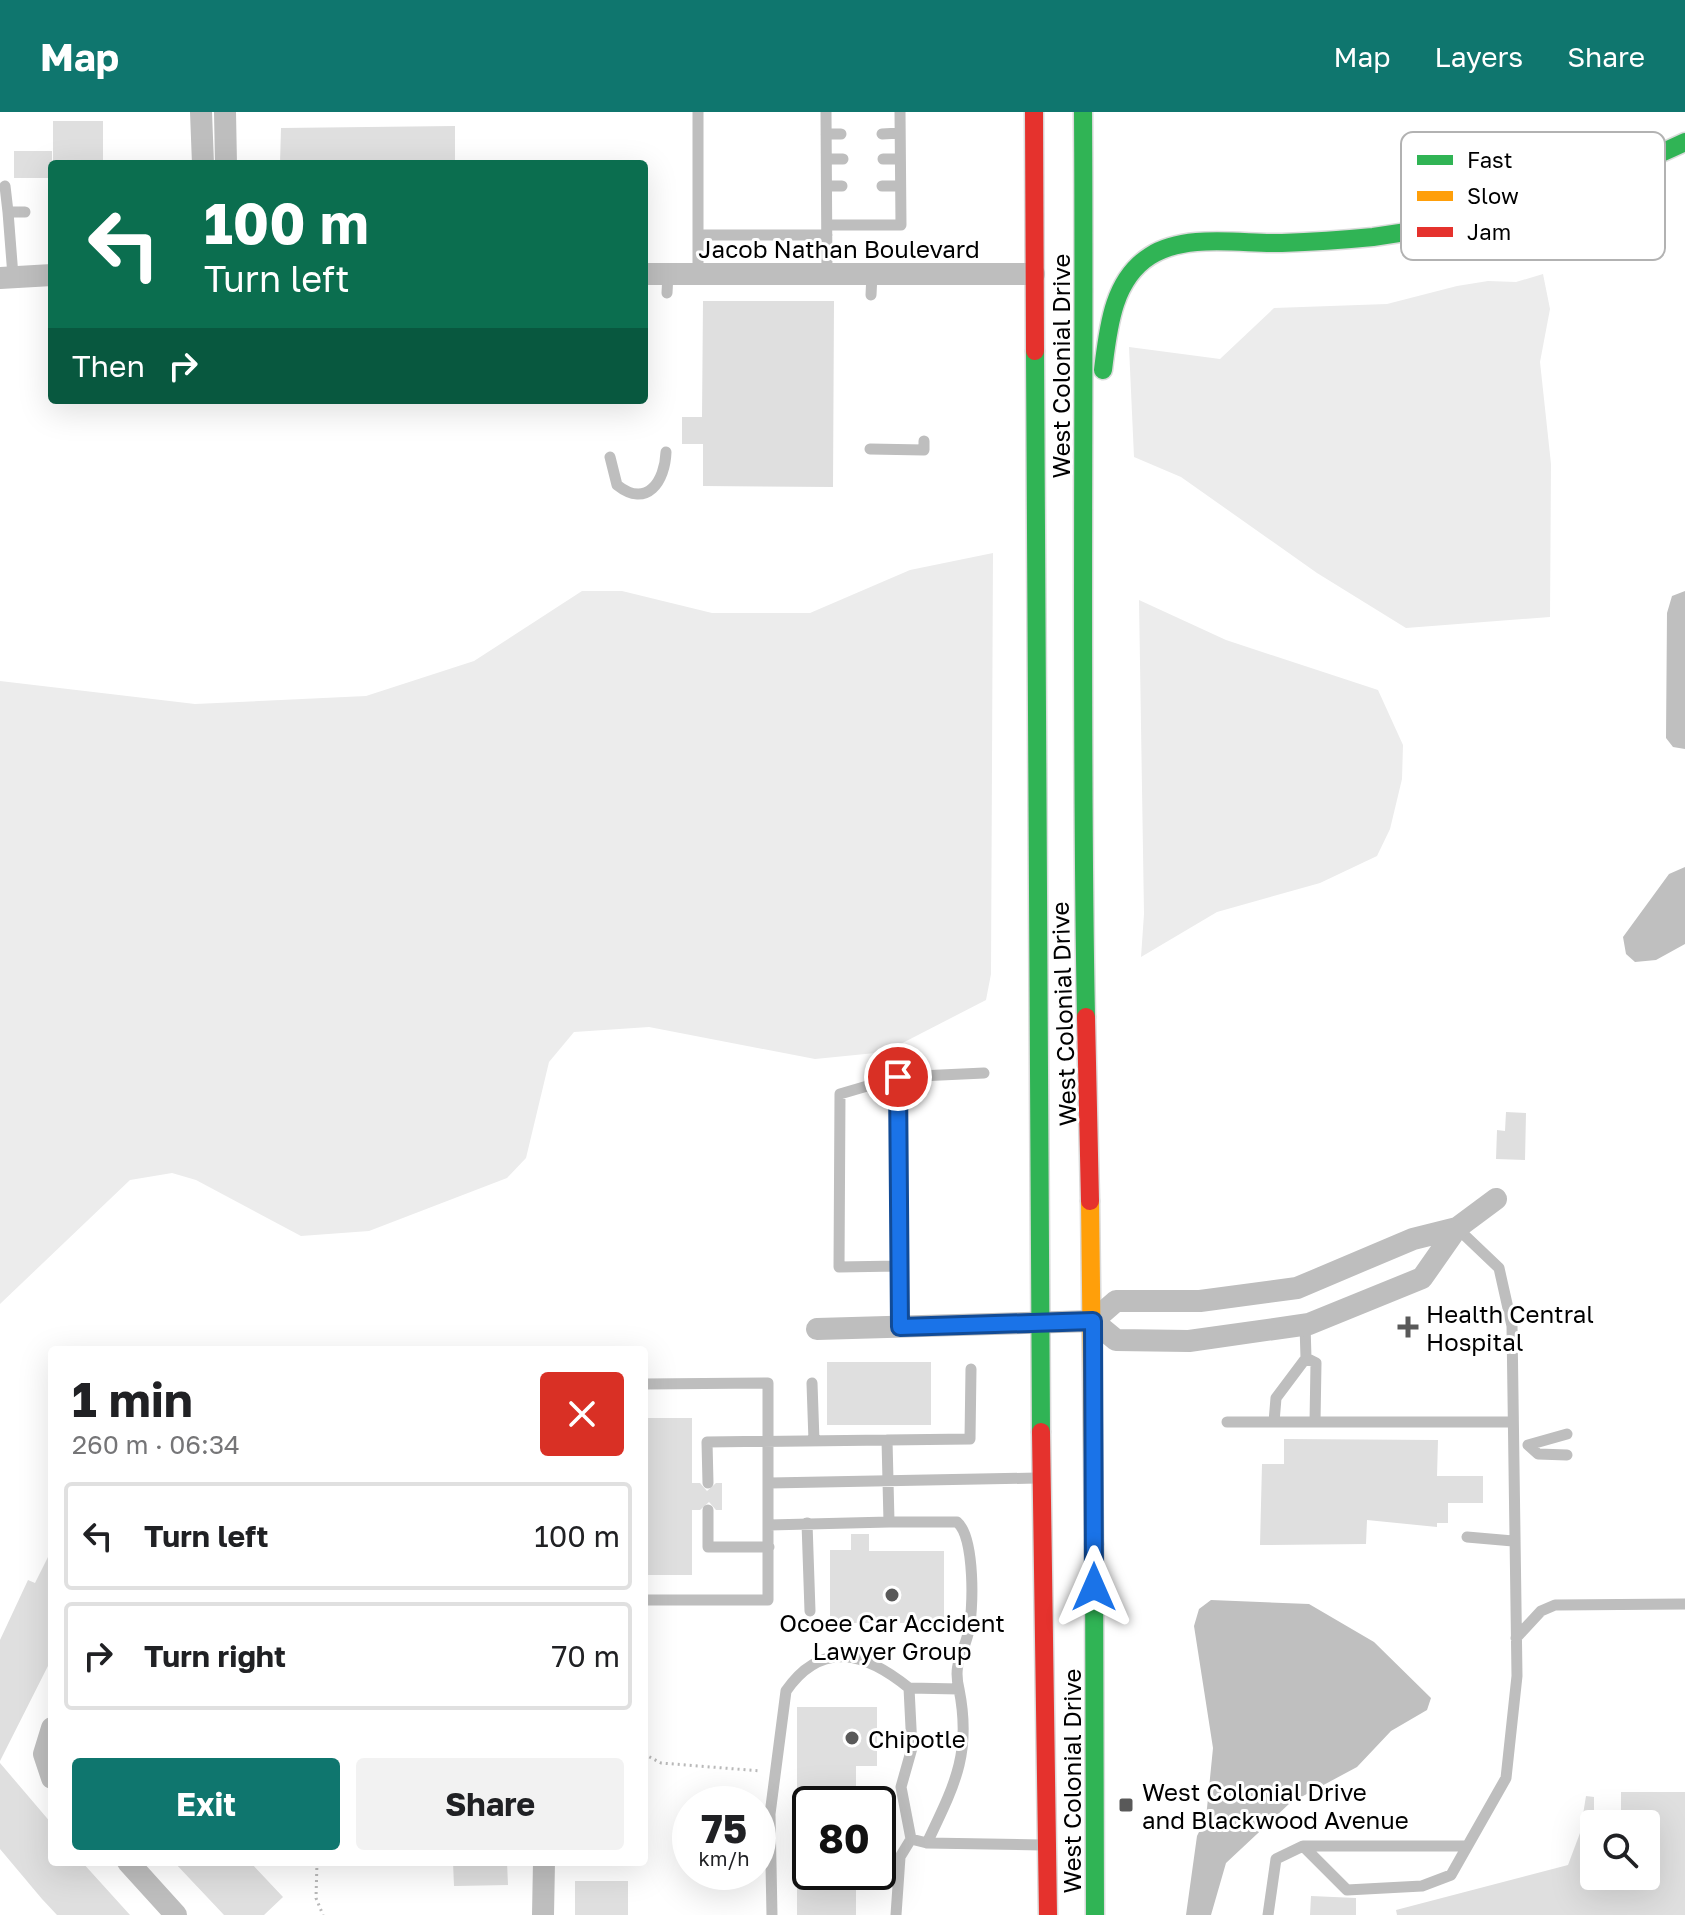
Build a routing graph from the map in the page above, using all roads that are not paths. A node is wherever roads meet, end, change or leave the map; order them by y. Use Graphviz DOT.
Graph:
graph roads {
  1 [pos="201,112"];
  2 [pos="225,112"];
  3 [pos="698,112"];
  4 [pos="826,112"];
  5 [pos="900,112"];
  6 [pos="1034,112"];
  7 [pos="1083,112"];
  8 [pos="900,133"];
  9 [pos="826,134"];
  10 [pos="841,134"];
  11 [pos="882,134"];
  12 [pos="1685,142"];
  13 [pos="1665,151"];
  14 [pos="827,159"];
  15 [pos="843,159"];
  16 [pos="883,159"];
  17 [pos="900,159"];
  18 [pos="203,160"];
  19 [pos="226,160"];
  20 [pos="5,186"];
  21 [pos="827,186"];
  22 [pos="842,186"];
  23 [pos="882,186"];
  24 [pos="900,186"];
  25 [pos="8,212"];
  26 [pos="25,212"];
  27 [pos="827,230"];
  28 [pos="1401,231"];
  29 [pos="698,235"];
  30 [pos="698,274"];
  31 [pos="827,274"];
  32 [pos="1034,274"];
  33 [pos="48,275"];
  34 [pos="648,276"];
  35 [pos="6,277"];
  36 [pos="924,441"];
  37 [pos="870,449"];
  38 [pos="666,452"];
  39 [pos="610,457"];
  40 [pos="1085,491"];
  41 [pos="984,1073"];
  42 [pos="898,1077"];
  43 [pos="1496,1199"];
  44 [pos="1457,1228"];
  45 [pos="899,1266"];
  46 [pos="1093,1321"];
  47 [pos="1042,1322"];
  48 [pos="1305,1325"];
  49 [pos="900,1327"];
  50 [pos="817,1329"];
  51 [pos="1306,1358"];
  52 [pos="971,1369"];
  53 [pos="812,1383"];
  54 [pos="648,1384"];
  55 [pos="1227,1422"];
  56 [pos="1274,1422"];
  57 [pos="1315,1422"];
  58 [pos="1512,1422"];
  59 [pos="1567,1434"];
  60 [pos="887,1440"];
  61 [pos="769,1441"];
  62 [pos="814,1441"];
  63 [pos="1512,1442"];
  64 [pos="1528,1445"];
  65 [pos="1567,1455"];
  66 [pos="1041,1478"];
  67 [pos="889,1479"];
  68 [pos="708,1483"];
  69 [pos="770,1483"];
  70 [pos="708,1510"];
  71 [pos="889,1522"];
  72 [pos="807,1523"];
  73 [pos="769,1525"];
  74 [pos="1467,1537"];
  75 [pos="1513,1541"];
  76 [pos="769,1547"];
  77 [pos="648,1600"];
  78 [pos="1685,1604"];
  79 [pos="810,1611"];
  80 [pos="1516,1638"];
  81 [pos="909,1688"];
  82 [pos="959,1689"];
  83 [pos="48,1741"];
  84 [pos="48,1766"];
  85 [pos="911,1839"];
  86 [pos="927,1843"];
  87 [pos="1046,1845"];
  88 [pos="1303,1846"];
  89 [pos="1467,1846"];
  90 [pos="132,1866"];
  91 [pos="544,1866"];
  92 [pos="176,1915"];
  93 [pos="543,1915"];
  94 [pos="772,1915"];
  95 [pos="896,1915"];
  96 [pos="1048,1915"];
  97 [pos="1095,1915"];
  98 [pos="1268,1915"];
  1 -- 18 [label="street"];
  2 -- 19 [label="street"];
  3 -- 29 [label="lane"];
  4 -- 9 [label="lane"];
  5 -- 8 [label="lane"];
  6 -- 32 [label="highway, West Colonial Drive"];
  7 -- 40 [label="highway, West Colonial Drive"];
  8 -- 11 [label="lane"];
  8 -- 17 [label="lane"];
  9 -- 10 [label="lane"];
  9 -- 14 [label="lane"];
  12 -- 13 [label="highway"];
  14 -- 15 [label="lane"];
  14 -- 21 [label="lane"];
  16 -- 17 [label="lane"];
  17 -- 24 [label="lane"];
  20 -- 25 [label="lane"];
  21 -- 22 [label="lane"];
  21 -- 27 [label="lane"];
  23 -- 24 [label="lane"];
  24 -- 27 [label="lane"];
  25 -- 26 [label="lane"];
  25 -- 35 [label="lane"];
  27 -- 29 [label="lane"];
  27 -- 31 [label="lane"];
  28 -- 40 [label="highway"];
  29 -- 30 [label="lane"];
  30 -- 31 [label="street, Jacob Nathan Boulevard"];
  30 -- 34 [label="street, Jacob Nathan Boulevard"];
  31 -- 32 [label="street, Jacob Nathan Boulevard"];
  32 -- 47 [label="highway, West Colonial Drive"];
  33 -- 35 [label="street"];
  36 -- 37 [label="lane"];
  38 -- 39 [label="lane"];
  40 -- 46 [label="highway, West Colonial Drive"];
  41 -- 42 [label="lane"];
  42 -- 45 [label="lane"];
  42 -- 45 [label="lane"];
  43 -- 44 [label="street"];
  44 -- 46 [label="street"];
  44 -- 48 [label="street"];
  44 -- 58 [label="lane"];
  45 -- 49 [label="lane"];
  46 -- 47 [label="street"];
  46 -- 48 [label="street"];
  46 -- 97 [label="highway, West Colonial Drive"];
  47 -- 49 [label="street"];
  47 -- 66 [label="highway, West Colonial Drive"];
  48 -- 51 [label="lane"];
  49 -- 50 [label="street"];
  51 -- 56 [label="lane"];
  51 -- 57 [label="lane"];
  52 -- 60 [label="lane"];
  53 -- 62 [label="lane"];
  54 -- 61 [label="lane"];
  55 -- 56 [label="lane"];
  56 -- 57 [label="lane"];
  57 -- 58 [label="lane"];
  58 -- 63 [label="lane"];
  59 -- 64 [label="lane"];
  60 -- 62 [label="lane"];
  60 -- 67 [label="lane"];
  61 -- 62 [label="lane"];
  61 -- 68 [label="lane"];
  61 -- 69 [label="lane"];
  63 -- 64 [label="lane"];
  63 -- 75 [label="lane"];
  64 -- 65 [label="lane"];
  66 -- 67 [label="lane"];
  66 -- 87 [label="highway, West Colonial Drive"];
  67 -- 69 [label="lane"];
  67 -- 71 [label="lane"];
  69 -- 73 [label="lane"];
  70 -- 76 [label="lane"];
  71 -- 72 [label="lane"];
  71 -- 82 [label="lane"];
  72 -- 73 [label="lane"];
  72 -- 79 [label="lane"];
  73 -- 76 [label="lane"];
  74 -- 75 [label="lane"];
  75 -- 80 [label="lane"];
  76 -- 77 [label="lane"];
  78 -- 80 [label="lane"];
  80 -- 89 [label="lane"];
  81 -- 82 [label="lane"];
  81 -- 85 [label="lane"];
  81 -- 94 [label="lane"];
  82 -- 86 [label="lane"];
  83 -- 84 [label="street"];
  85 -- 86 [label="lane"];
  85 -- 95 [label="lane"];
  86 -- 87 [label="lane"];
  87 -- 96 [label="highway, West Colonial Drive"];
  88 -- 89 [label="lane"];
  88 -- 89 [label="lane"];
  88 -- 98 [label="lane"];
  90 -- 92 [label="street"];
  91 -- 93 [label="street"];
}
